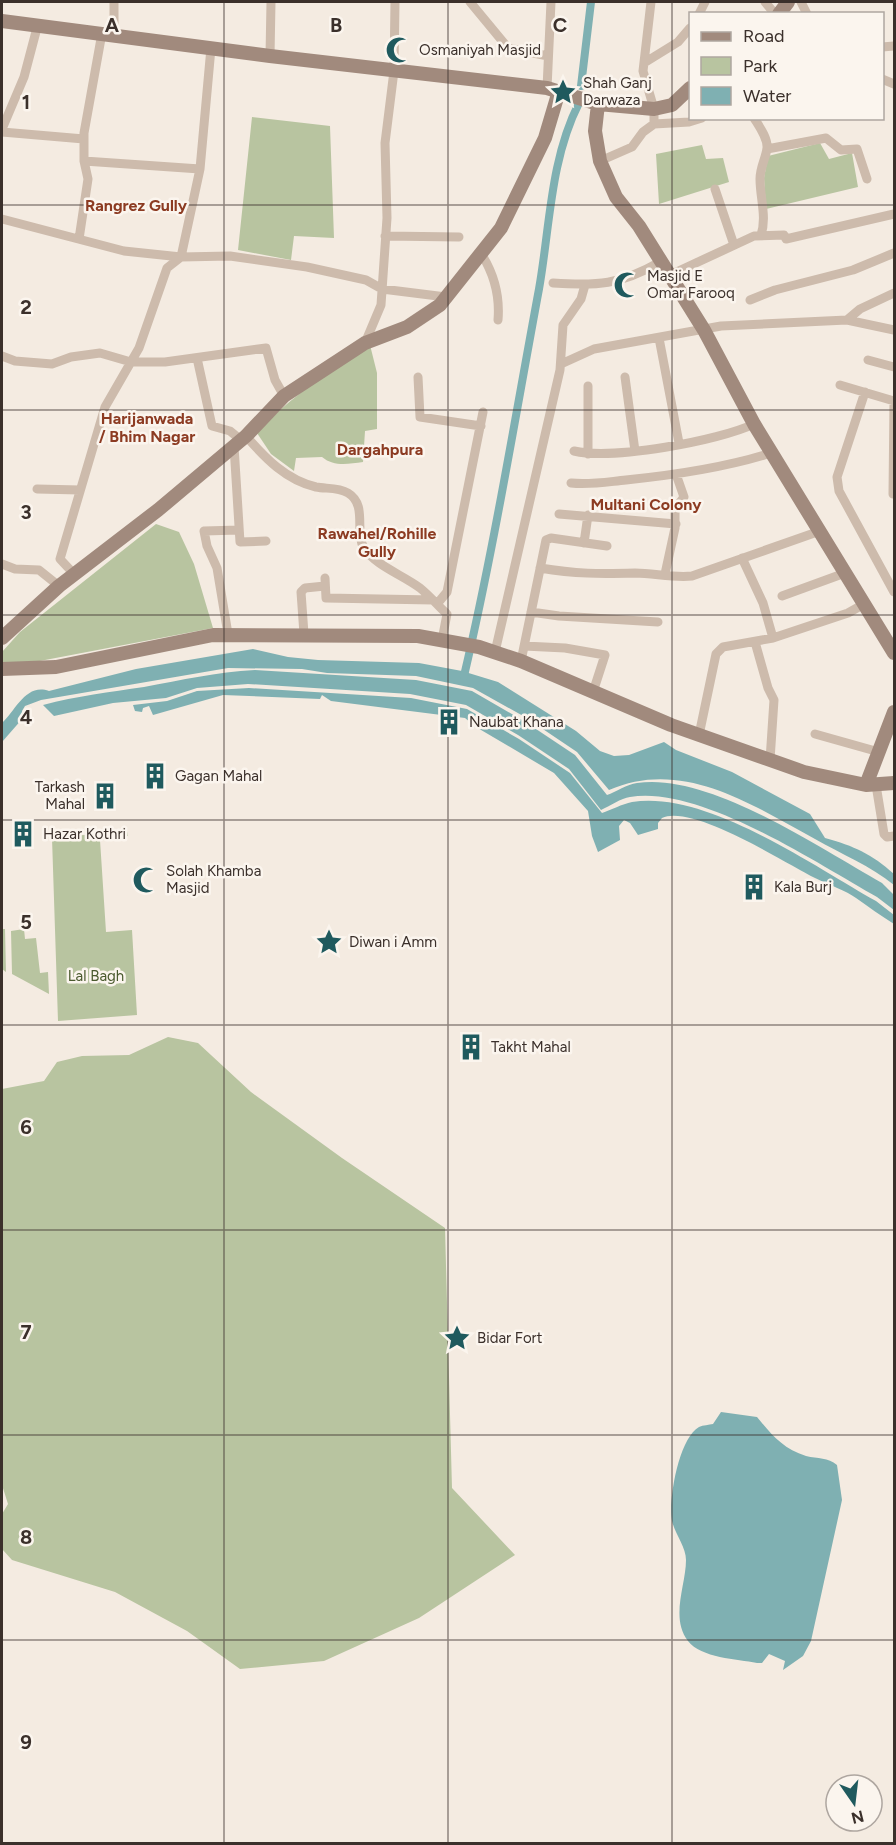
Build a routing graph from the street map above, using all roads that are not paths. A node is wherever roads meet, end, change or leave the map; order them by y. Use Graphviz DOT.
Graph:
graph roads {
  1 [pos="114,2"];
  2 [pos="271,2"];
  3 [pos="396,2"];
  4 [pos="470,2"];
  5 [pos="551,2"];
  6 [pos="651,2"];
  7 [pos="2,21"];
  8 [pos="38,24"];
  9 [pos="689,29"];
  10 [pos="108,34"];
  11 [pos="211,48"];
  12 [pos="270,56"];
  13 [pos="549,56"];
  14 [pos="644,63"];
  15 [pos="394,71"];
  16 [pos="689,89"];
  17 [pos="553,90"];
  18 [pos="598,104"];
  19 [pos="654,110"];
  20 [pos="696,120"];
  21 [pos="758,120"];
  22 [pos="654,124"];
  23 [pos="2,131"];
  24 [pos="84,139"];
  25 [pos="767,149"];
  26 [pos="84,161"];
  27 [pos="600,161"];
  28 [pos="200,169"];
  29 [pos="867,179"];
  30 [pos="715,189"];
  31 [pos="894,214"];
  32 [pos="2,219"];
  33 [pos="761,235"];
  34 [pos="386,236"];
  35 [pos="459,237"];
  36 [pos="79,239"];
  37 [pos="734,245"];
  38 [pos="894,253"];
  39 [pos="482,255"];
  40 [pos="182,257"];
  41 [pos="660,262"];
  42 [pos="670,275"];
  43 [pos="553,283"];
  44 [pos="585,285"];
  45 [pos="382,289"];
  46 [pos="894,293"];
  47 [pos="446,297"];
  48 [pos="750,300"];
  49 [pos="498,320"];
  50 [pos="847,320"];
  51 [pos="704,330"];
  52 [pos="894,330"];
  53 [pos="659,338"];
  54 [pos="365,343"];
  55 [pos="2,356"];
  56 [pos="197,358"];
  57 [pos="868,360"];
  58 [pos="131,362"];
  59 [pos="561,364"];
  60 [pos="894,367"];
  61 [pos="418,377"];
  62 [pos="625,377"];
  63 [pos="840,385"];
  64 [pos="588,386"];
  65 [pos="865,392"];
  66 [pos="284,396"];
  67 [pos="483,412"];
  68 [pos="754,424"];
  69 [pos="481,426"];
  70 [pos="240,441"];
  71 [pos="679,443"];
  72 [pos="574,451"];
  73 [pos="635,451"];
  74 [pos="771,453"];
  75 [pos="588,454"];
  76 [pos="676,474"];
  77 [pos="571,483"];
  78 [pos="37,489"];
  79 [pos="80,490"];
  80 [pos="893,494"];
  81 [pos="559,514"];
  82 [pos="588,515"];
  83 [pos="676,524"];
  84 [pos="239,530"];
  85 [pos="820,531"];
  86 [pos="266,541"];
  87 [pos="584,543"];
  88 [pos="607,546"];
  89 [pos="742,558"];
  90 [pos="2,564"];
  91 [pos="540,568"];
  92 [pos="845,573"];
  93 [pos="74,574"];
  94 [pos="665,574"];
  95 [pos="59,586"];
  96 [pos="894,592"];
  97 [pos="782,596"];
  98 [pos="435,602"];
  99 [pos="864,604"];
  100 [pos="531,612"];
  101 [pos="658,622"];
  102 [pos="228,634"];
  103 [pos="304,634"];
  104 [pos="2,638"];
  105 [pos="773,638"];
  106 [pos="445,641"];
  107 [pos="755,642"];
  108 [pos="524,646"];
  109 [pos="495,652"];
  110 [pos="894,653"];
  111 [pos="520,661"];
  112 [pos="2,669"];
  113 [pos="593,692"];
  114 [pos="894,712"];
  115 [pos="890,733"];
  116 [pos="815,734"];
  117 [pos="699,735"];
  118 [pos="879,752"];
  119 [pos="770,760"];
  120 [pos="894,783"];
  121 [pos="871,785"];
  122 [pos="894,836"];
  1 -- 10 [label="street"];
  2 -- 12 [label="street"];
  3 -- 15 [label="street"];
  4 -- 13 [label="street"];
  5 -- 13 [label="street"];
  6 -- 14 [label="street"];
  7 -- 8 [label="street"];
  8 -- 10 [label="street"];
  8 -- 23 [label="street"];
  9 -- 14 [label="street"];
  10 -- 11 [label="street"];
  10 -- 24 [label="street"];
  11 -- 12 [label="street"];
  11 -- 28 [label="street"];
  12 -- 15 [label="street"];
  13 -- 17 [label="street"];
  14 -- 19 [label="street"];
  15 -- 17 [label="street"];
  15 -- 34 [label="street"];
  16 -- 19 [label="street"];
  17 -- 18 [label="street"];
  17 -- 39 [label="street"];
  18 -- 19 [label="street"];
  18 -- 27 [label="street"];
  19 -- 22 [label="street"];
  20 -- 22 [label="street"];
  21 -- 25 [label="street"];
  22 -- 27 [label="street"];
  23 -- 24 [label="street"];
  24 -- 26 [label="street"];
  25 -- 29 [label="street"];
  25 -- 33 [label="street"];
  26 -- 28 [label="street"];
  26 -- 36 [label="street"];
  27 -- 41 [label="street"];
  28 -- 40 [label="street"];
  30 -- 37 [label="street"];
  31 -- 33 [label="street"];
  32 -- 36 [label="street"];
  33 -- 37 [label="street"];
  34 -- 35 [label="street"];
  34 -- 45 [label="street"];
  36 -- 40 [label="street"];
  37 -- 42 [label="street"];
  38 -- 48 [label="street"];
  39 -- 47 [label="street"];
  39 -- 49 [label="street"];
  40 -- 45 [label="street"];
  40 -- 58 [label="street"];
  41 -- 42 [label="street"];
  41 -- 44 [label="street"];
  42 -- 51 [label="street"];
  43 -- 44 [label="street"];
  44 -- 59 [label="street"];
  45 -- 47 [label="street"];
  45 -- 54 [label="street"];
  46 -- 50 [label="street"];
  47 -- 54 [label="street"];
  50 -- 51 [label="street"];
  50 -- 52 [label="street"];
  51 -- 53 [label="street"];
  51 -- 68 [label="street"];
  53 -- 59 [label="street"];
  53 -- 71 [label="street"];
  54 -- 66 [label="street"];
  55 -- 58 [label="street"];
  56 -- 58 [label="street"];
  56 -- 66 [label="street"];
  56 -- 70 [label="street"];
  57 -- 60 [label="street"];
  58 -- 79 [label="street"];
  59 -- 109 [label="street"];
  61 -- 69 [label="street"];
  62 -- 73 [label="street"];
  63 -- 65 [label="street"];
  64 -- 75 [label="street"];
  65 -- 80 [label="street"];
  65 -- 96 [label="street"];
  66 -- 70 [label="street"];
  67 -- 69 [label="street"];
  68 -- 71 [label="street"];
  68 -- 74 [label="street"];
  69 -- 98 [label="street"];
  70 -- 84 [label="street"];
  70 -- 93 [label="street"];
  70 -- 98 [label="street"];
  71 -- 73 [label="street"];
  72 -- 75 [label="street"];
  73 -- 75 [label="street"];
  74 -- 76 [label="street"];
  74 -- 85 [label="street"];
  76 -- 77 [label="street"];
  76 -- 83 [label="street"];
  78 -- 79 [label="street"];
  79 -- 93 [label="street"];
  81 -- 82 [label="street"];
  82 -- 83 [label="street"];
  82 -- 87 [label="street"];
  83 -- 94 [label="street"];
  84 -- 86 [label="street"];
  84 -- 102 [label="street"];
  85 -- 89 [label="street"];
  85 -- 92 [label="street"];
  87 -- 88 [label="street"];
  87 -- 91 [label="street"];
  89 -- 94 [label="street"];
  89 -- 105 [label="street"];
  90 -- 95 [label="street"];
  91 -- 94 [label="street"];
  91 -- 100 [label="street"];
  92 -- 97 [label="street"];
  92 -- 99 [label="street"];
  93 -- 95 [label="street"];
  95 -- 104 [label="street"];
  98 -- 103 [label="street"];
  98 -- 106 [label="street"];
  99 -- 105 [label="street"];
  99 -- 110 [label="street"];
  100 -- 101 [label="street"];
  100 -- 108 [label="street"];
  102 -- 103 [label="street"];
  102 -- 112 [label="street"];
  103 -- 106 [label="street"];
  105 -- 107 [label="street"];
  106 -- 109 [label="street"];
  107 -- 117 [label="street"];
  107 -- 119 [label="street"];
  108 -- 111 [label="street"];
  108 -- 113 [label="street"];
  109 -- 111 [label="street"];
  111 -- 113 [label="street"];
  113 -- 117 [label="street"];
  114 -- 115 [label="street"];
  115 -- 118 [label="street"];
  116 -- 118 [label="street"];
  117 -- 119 [label="street"];
  118 -- 121 [label="street"];
  119 -- 121 [label="street"];
  120 -- 121 [label="street"];
  121 -- 122 [label="street"];
}
